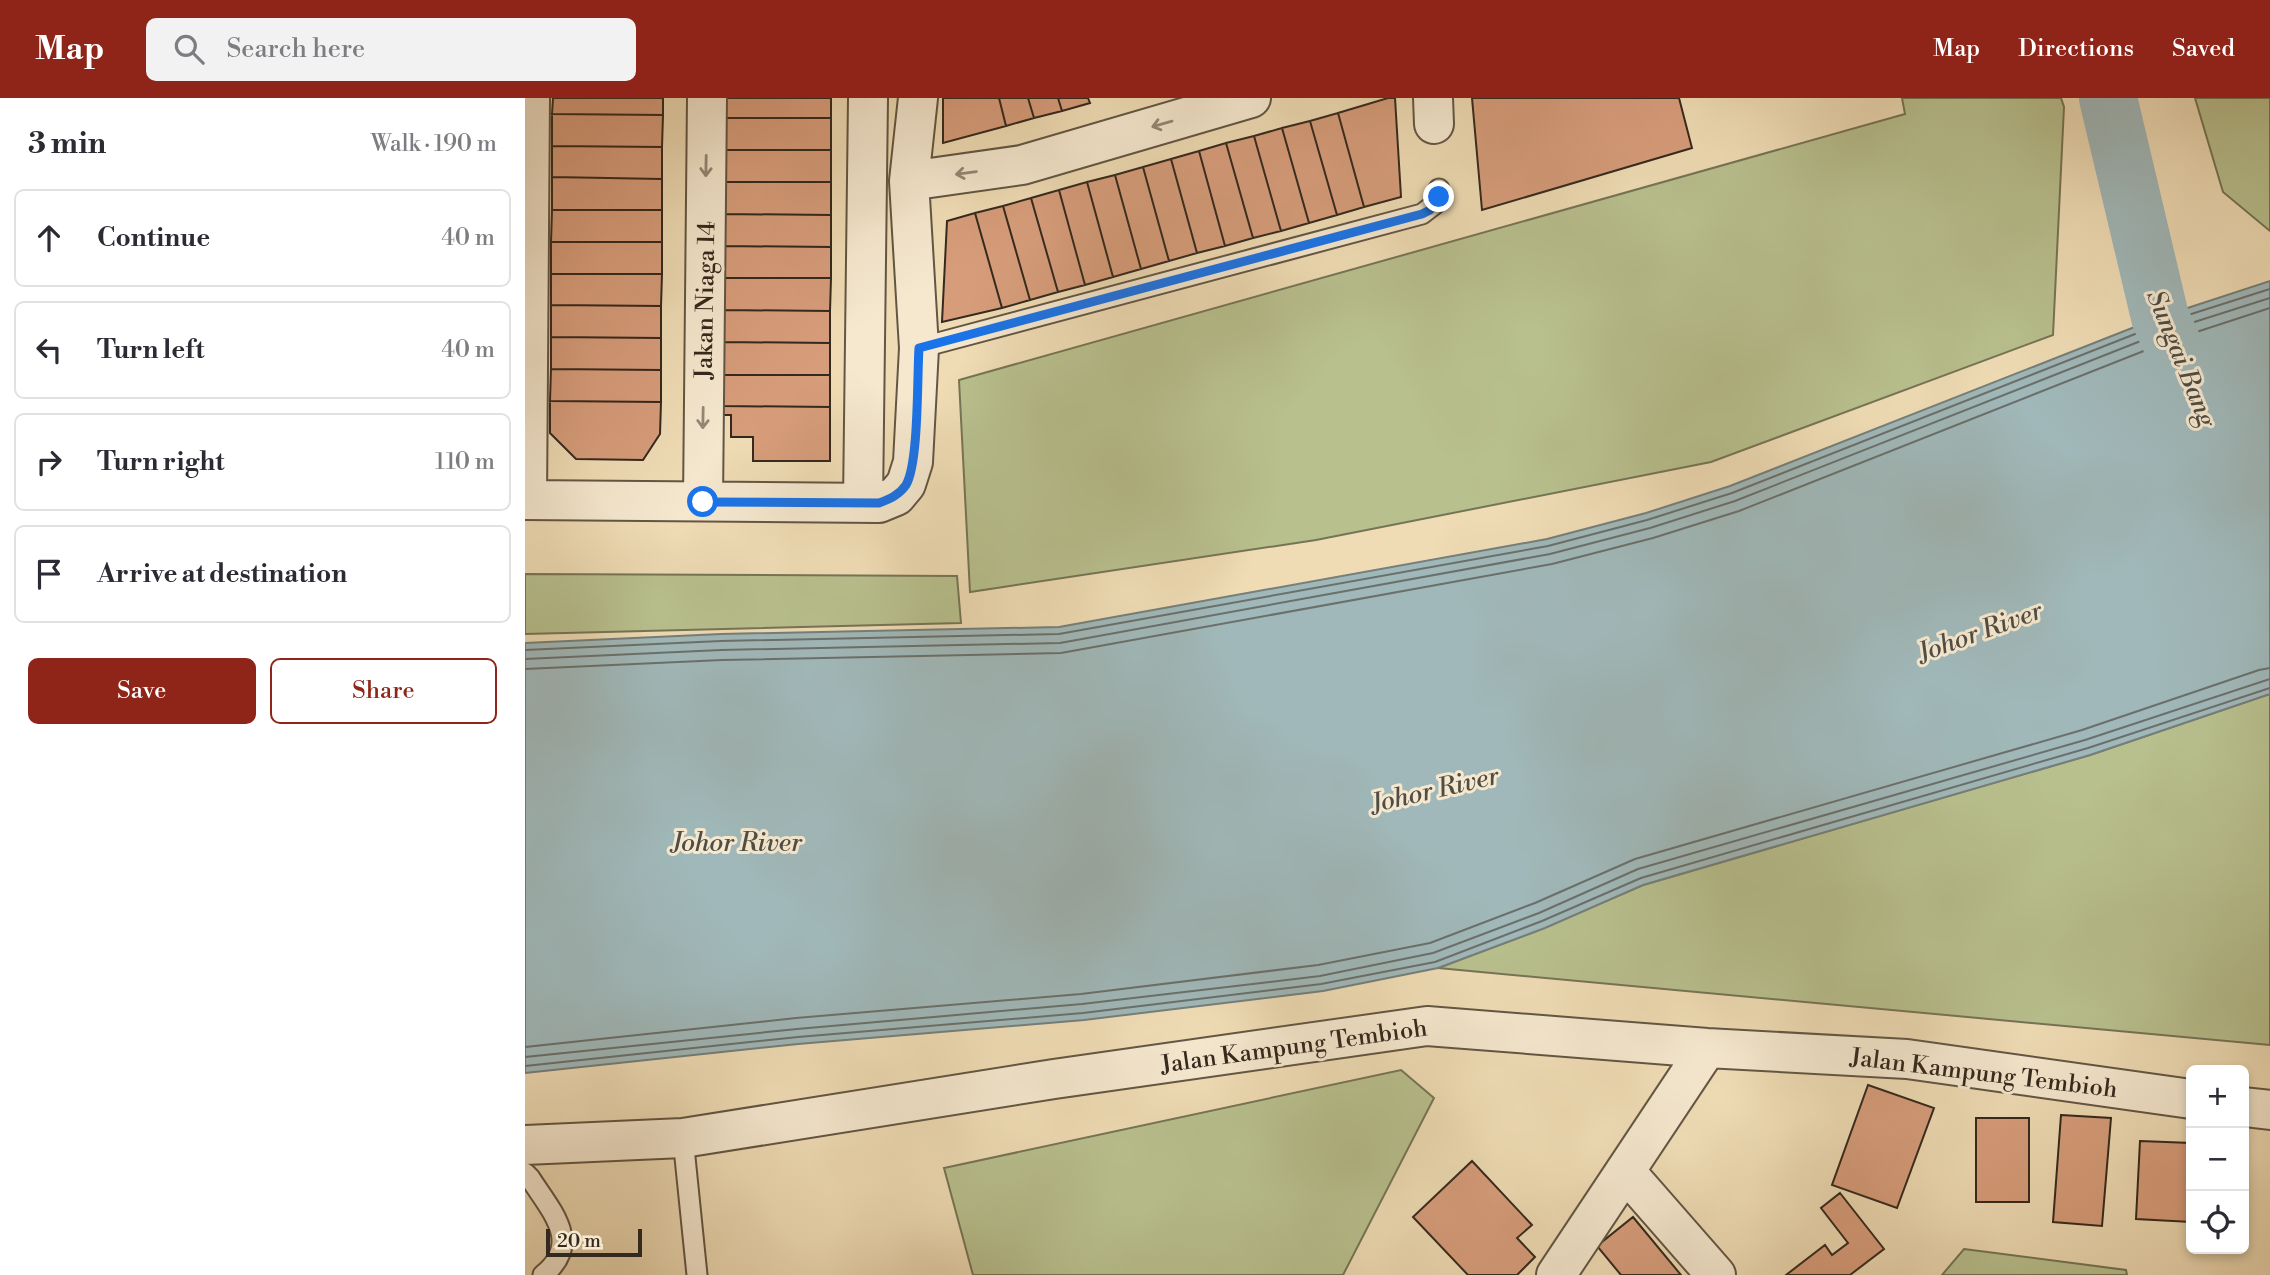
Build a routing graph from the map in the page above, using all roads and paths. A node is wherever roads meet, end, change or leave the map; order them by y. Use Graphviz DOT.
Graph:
graph roads {
  1 [pos="530,98"];
  2 [pos="707,98"];
  3 [pos="868,98"];
  4 [pos="918,98"];
  5 [pos="1251,98"];
  6 [pos="909,181"];
  7 [pos="1439,189"];
  8 [pos="919,348"];
  9 [pos="526,500"];
  10 [pos="703,502"];
  11 [pos="863,503"];
  12 [pos="1707,1048"];
  13 [pos="2186,1098"];
  14 [pos="683,1138"];
  15 [pos="525,1145"];
  16 [pos="1625,1171"];
  17 [pos="525,1173"];
  18 [pos="543,1275"];
  19 [pos="697,1275"];
  20 [pos="1556,1275"];
  21 [pos="1716,1275"];
  1 -- 9 [label="street"];
  2 -- 10 [label="street, Jakan Niaga 14, one-way"];
  3 -- 11 [label="street"];
  4 -- 6 [label="street"];
  5 -- 6 [label="street, one-way"];
  6 -- 8 [label="street"];
  7 -- 8 [label="lane"];
  8 -- 11 [label="street"];
  9 -- 10 [label="street"];
  10 -- 11 [label="street"];
  12 -- 13 [label="street, Jalan Kampung Tembioh"];
  12 -- 14 [label="street, Jalan Kampung Tembioh"];
  12 -- 16 [label="street"];
  14 -- 15 [label="street, Jalan Kampung Tembioh"];
  14 -- 19 [label="lane"];
  16 -- 20 [label="street"];
  16 -- 21 [label="street"];
  17 -- 18 [label="lane"];
}
